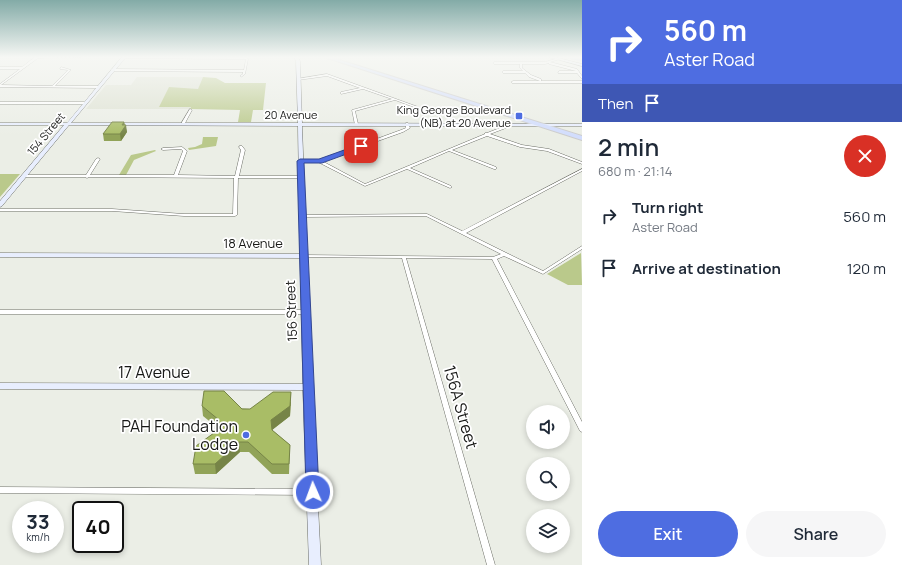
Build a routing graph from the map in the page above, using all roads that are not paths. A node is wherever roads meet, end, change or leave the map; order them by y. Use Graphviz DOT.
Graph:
graph roads {
  1 [pos="56,83"];
  2 [pos="101,83"];
  3 [pos="298,83"];
  4 [pos="350,83"];
  5 [pos="412,83"];
  6 [pos="0,86"];
  7 [pos="53,86"];
  8 [pos="99,86"];
  9 [pos="363,88"];
  10 [pos="342,93"];
  11 [pos="395,99"];
  12 [pos="0,104"];
  13 [pos="84,104"];
  14 [pos="420,108"];
  15 [pos="191,110"];
  16 [pos="0,124"];
  17 [pos="68,124"];
  18 [pos="183,124"];
  19 [pos="300,124"];
  20 [pos="356,124"];
  21 [pos="407,124"];
  22 [pos="539,124"];
  23 [pos="510,125"];
  24 [pos="582,125"];
  25 [pos="486,134"];
  26 [pos="582,138"];
  27 [pos="241,147"];
  28 [pos="163,149"];
  29 [pos="449,150"];
  30 [pos="98,159"];
  31 [pos="300,161"];
  32 [pos="319,161"];
  33 [pos="582,163"];
  34 [pos="407,168"];
  35 [pos="495,168"];
  36 [pos="582,170"];
  37 [pos="24,176"];
  38 [pos="87,176"];
  39 [pos="176,176"];
  40 [pos="237,177"];
  41 [pos="300,177"];
  42 [pos="450,187"];
  43 [pos="0,205"];
  44 [pos="0,210"];
  45 [pos="302,216"];
  46 [pos="462,233"];
  47 [pos="582,247"];
  48 [pos="504,254"];
  49 [pos="0,255"];
  50 [pos="304,256"];
  51 [pos="404,258"];
  52 [pos="494,258"];
  53 [pos="0,312"];
  54 [pos="305,312"];
  55 [pos="0,386"];
  56 [pos="309,387"];
  57 [pos="582,429"];
  58 [pos="0,490"];
  59 [pos="313,492"];
  60 [pos="315,565"];
  61 [pos="491,565"];
  1 -- 7 [label="street"];
  2 -- 8 [label="street, 154 Street"];
  3 -- 19 [label="street, 156 Street"];
  4 -- 9 [label="street"];
  5 -- 22 [label="main road"];
  6 -- 7 [label="street"];
  7 -- 8 [label="street"];
  8 -- 13 [label="street, 154 Street"];
  9 -- 10 [label="street"];
  9 -- 11 [label="street"];
  11 -- 14 [label="street"];
  11 -- 20 [label="street"];
  12 -- 13 [label="street"];
  13 -- 17 [label="street, 154 Street"];
  15 -- 18 [label="street"];
  16 -- 17 [label="street, 20 Avenue"];
  17 -- 18 [label="street, 20 Avenue"];
  17 -- 37 [label="street, 154 Street"];
  18 -- 19 [label="street, 20 Avenue"];
  19 -- 20 [label="street, 20 Avenue"];
  19 -- 31 [label="street, 156 Street"];
  20 -- 21 [label="street, 20 Avenue"];
  21 -- 23 [label="street, 20 Avenue"];
  21 -- 32 [label="street"];
  22 -- 23 [label="street, 20 Avenue"];
  22 -- 24 [label="street, 20 Avenue"];
  22 -- 26 [label="main road"];
  23 -- 25 [label="street"];
  25 -- 29 [label="street"];
  25 -- 33 [label="street"];
  27 -- 40 [label="street"];
  28 -- 39 [label="street"];
  29 -- 34 [label="street"];
  29 -- 35 [label="street"];
  30 -- 38 [label="street"];
  31 -- 32 [label="street"];
  31 -- 41 [label="street, 156 Street"];
  32 -- 34 [label="street"];
  34 -- 42 [label="street"];
  36 -- 46 [label="street"];
  37 -- 38 [label="street"];
  37 -- 43 [label="street, 154 Street"];
  38 -- 39 [label="street"];
  39 -- 40 [label="street"];
  40 -- 41 [label="street"];
  40 -- 44 [label="street"];
  41 -- 45 [label="street, 156 Street"];
  45 -- 46 [label="street"];
  45 -- 50 [label="street, 156 Street"];
  46 -- 48 [label="street"];
  47 -- 48 [label="street"];
  48 -- 52 [label="street, 18 Avenue"];
  49 -- 50 [label="street, 18 Avenue"];
  50 -- 51 [label="street, 18 Avenue"];
  50 -- 54 [label="street, 156 Street"];
  51 -- 52 [label="street, 18 Avenue"];
  51 -- 61 [label="street, 156A Street"];
  52 -- 57 [label="street"];
  53 -- 54 [label="street"];
  54 -- 56 [label="street, 156 Street"];
  55 -- 56 [label="street, 17 Avenue"];
  56 -- 59 [label="street, 156 Street"];
  58 -- 59 [label="street"];
  59 -- 60 [label="street, 156 Street"];
}
